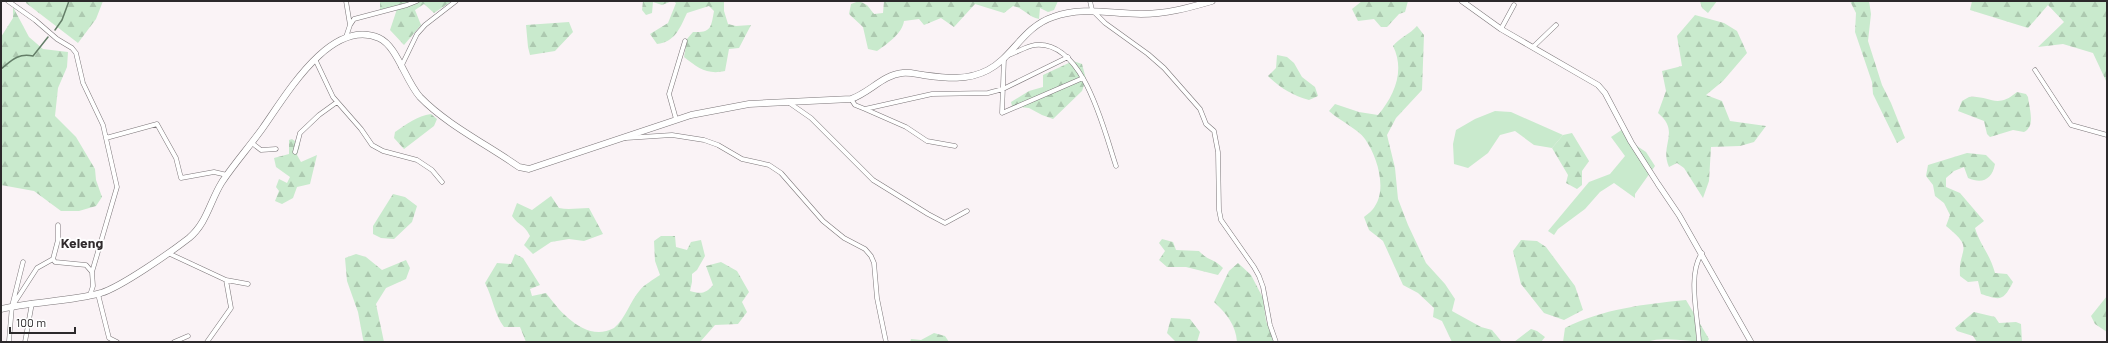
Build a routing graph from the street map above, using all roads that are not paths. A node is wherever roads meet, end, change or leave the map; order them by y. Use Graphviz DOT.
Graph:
graph roads {
  1 [pos="8,1"];
  2 [pos="346,1"];
  3 [pos="417,1"];
  4 [pos="456,1"];
  5 [pos="1090,1"];
  6 [pos="1212,1"];
  7 [pos="1462,1"];
  8 [pos="1514,5"];
  9 [pos="1092,10"];
  10 [pos="350,25"];
  11 [pos="1556,25"];
  12 [pos="1501,29"];
  13 [pos="346,37"];
  14 [pos="686,41"];
  15 [pos="1533,47"];
  16 [pos="1004,57"];
  17 [pos="1068,57"];
  18 [pos="315,59"];
  19 [pos="400,67"];
  20 [pos="2035,70"];
  21 [pos="1083,78"];
  22 [pos="1003,89"];
  23 [pos="851,99"];
  24 [pos="786,101"];
  25 [pos="337,102"];
  26 [pos="865,109"];
  27 [pos="676,119"];
  28 [pos="2107,135"];
  29 [pos="106,138"];
  30 [pos="620,139"];
  31 [pos="252,143"];
  32 [pos="955,146"];
  33 [pos="276,149"];
  34 [pos="295,152"];
  35 [pos="1116,166"];
  36 [pos="227,175"];
  37 [pos="442,182"];
  38 [pos="968,211"];
  39 [pos="58,225"];
  40 [pos="168,253"];
  41 [pos="1702,253"];
  42 [pos="53,259"];
  43 [pos="24,262"];
  44 [pos="92,272"];
  45 [pos="226,280"];
  46 [pos="248,284"];
  47 [pos="98,294"];
  48 [pos="90,295"];
  49 [pos="32,303"];
  50 [pos="12,306"];
  51 [pos="1,309"];
  52 [pos="188,336"];
  53 [pos="110,340"];
  54 [pos="9,341"];
  55 [pos="25,342"];
  56 [pos="117,342"];
  57 [pos="174,342"];
  58 [pos="207,342"];
  59 [pos="886,342"];
  60 [pos="1276,342"];
  61 [pos="1699,342"];
  62 [pos="1751,342"];
  1 -- 29 [label="street"];
  2 -- 10 [label="street"];
  3 -- 10 [label="street"];
  4 -- 19 [label="street"];
  5 -- 9 [label="street"];
  6 -- 9 [label="main road"];
  7 -- 12 [label="street"];
  8 -- 12 [label="street"];
  9 -- 16 [label="main road"];
  9 -- 60 [label="street"];
  10 -- 13 [label="street"];
  11 -- 15 [label="street"];
  12 -- 15 [label="street"];
  13 -- 18 [label="main road"];
  13 -- 19 [label="main road"];
  14 -- 27 [label="street"];
  15 -- 41 [label="street"];
  16 -- 17 [label="street"];
  16 -- 22 [label="street"];
  16 -- 23 [label="main road"];
  17 -- 21 [label="street"];
  17 -- 22 [label="street"];
  18 -- 25 [label="street"];
  18 -- 31 [label="main road"];
  19 -- 30 [label="main road"];
  20 -- 28 [label="street"];
  21 -- 22 [label="street"];
  21 -- 35 [label="street"];
  22 -- 26 [label="street"];
  23 -- 24 [label="main road"];
  23 -- 26 [label="street"];
  24 -- 27 [label="main road"];
  24 -- 38 [label="street"];
  25 -- 34 [label="street"];
  25 -- 37 [label="street"];
  26 -- 32 [label="street"];
  27 -- 30 [label="main road"];
  29 -- 36 [label="street"];
  29 -- 44 [label="street"];
  30 -- 59 [label="street"];
  31 -- 33 [label="street"];
  31 -- 36 [label="main road"];
  36 -- 40 [label="main road"];
  39 -- 42 [label="street"];
  40 -- 45 [label="street"];
  40 -- 47 [label="main road"];
  41 -- 61 [label="street"];
  41 -- 62 [label="street"];
  42 -- 44 [label="street"];
  42 -- 50 [label="street"];
  43 -- 50 [label="street"];
  44 -- 48 [label="street"];
  45 -- 46 [label="street"];
  45 -- 58 [label="street"];
  47 -- 48 [label="main road"];
  47 -- 53 [label="street"];
  48 -- 49 [label="main road"];
  49 -- 50 [label="main road"];
  49 -- 55 [label="street"];
  50 -- 51 [label="main road"];
  50 -- 54 [label="street"];
  52 -- 57 [label="street"];
  53 -- 56 [label="street"];
}
